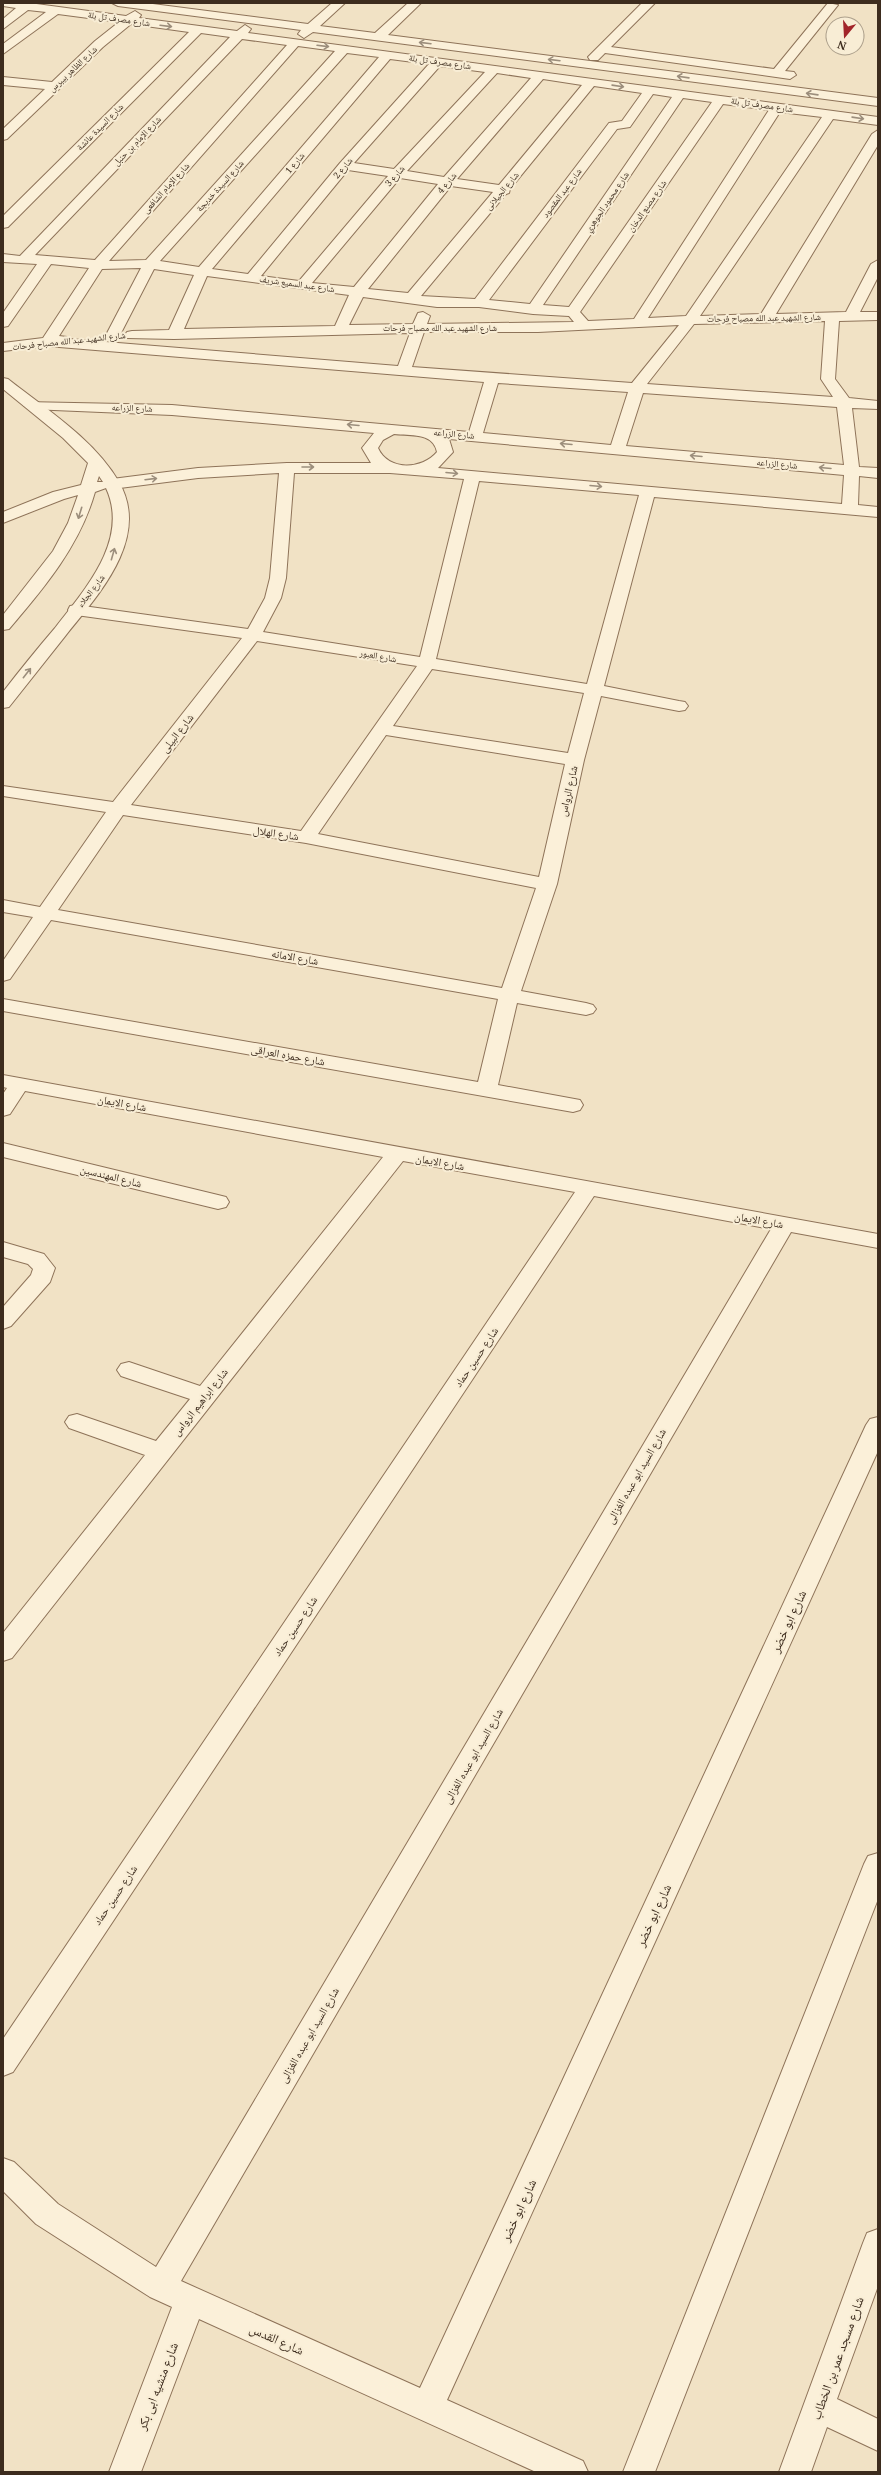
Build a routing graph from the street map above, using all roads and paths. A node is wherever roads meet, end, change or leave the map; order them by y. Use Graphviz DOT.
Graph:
graph roads {
  1 [pos="3,3"];
  2 [pos="92,3"];
  3 [pos="118,3"];
  4 [pos="210,3"];
  5 [pos="339,3"];
  6 [pos="415,3"];
  7 [pos="649,3"];
  8 [pos="832,5"];
  9 [pos="26,6"];
  10 [pos="164,6"];
  11 [pos="148,7"];
  12 [pos="56,10"];
  13 [pos="78,13"];
  14 [pos="199,14"];
  15 [pos="127,21"];
  16 [pos="252,22"];
  17 [pos="3,25"];
  18 [pos="312,28"];
  19 [pos="197,30"];
  20 [pos="238,36"];
  21 [pos="378,37"];
  22 [pos="293,43"];
  23 [pos="344,49"];
  24 [pos="601,49"];
  25 [pos="3,50"];
  26 [pos="387,55"];
  27 [pos="437,62"];
  28 [pos="587,64"];
  29 [pos="493,70"];
  30 [pos="776,74"];
  31 [pos="539,76"];
  32 [pos="799,77"];
  33 [pos="572,80"];
  34 [pos="3,81"];
  35 [pos="591,82"];
  36 [pos="54,86"];
  37 [pos="650,90"];
  38 [pos="680,94"];
  39 [pos="720,99"];
  40 [pos="878,102"];
  41 [pos="777,107"];
  42 [pos="830,114"];
  43 [pos="878,121"];
  44 [pos="878,134"];
  45 [pos="3,136"];
  46 [pos="345,166"];
  47 [pos="397,174"];
  48 [pos="448,182"];
  49 [pos="504,190"];
  50 [pos="3,224"];
  51 [pos="3,258"];
  52 [pos="47,259"];
  53 [pos="23,260"];
  54 [pos="150,264"];
  55 [pos="878,264"];
  56 [pos="98,265"];
  57 [pos="203,271"];
  58 [pos="253,277"];
  59 [pos="302,286"];
  60 [pos="358,292"];
  61 [pos="412,298"];
  62 [pos="427,303"];
  63 [pos="479,303"];
  64 [pos="533,310"];
  65 [pos="573,312"];
  66 [pos="851,316"];
  67 [pos="878,316"];
  68 [pos="832,317"];
  69 [pos="690,320"];
  70 [pos="765,320"];
  71 [pos="3,323"];
  72 [pos="638,323"];
  73 [pos="584,325"];
  74 [pos="420,328"];
  75 [pos="340,330"];
  76 [pos="113,335"];
  77 [pos="174,335"];
  78 [pos="48,342"];
  79 [pos="3,347"];
  80 [pos="404,369"];
  81 [pos="492,378"];
  82 [pos="3,382"];
  83 [pos="637,387"];
  84 [pos="844,402"];
  85 [pos="30,404"];
  86 [pos="10,405"];
  87 [pos="878,405"];
  88 [pos="393,429"];
  89 [pos="431,432"];
  90 [pos="475,436"];
  91 [pos="617,449"];
  92 [pos="96,462"];
  93 [pos="287,468"];
  94 [pos="390,468"];
  95 [pos="418,470"];
  96 [pos="852,470"];
  97 [pos="878,473"];
  98 [pos="472,475"];
  99 [pos="112,484"];
  100 [pos="86,488"];
  101 [pos="648,491"];
  102 [pos="850,509"];
  103 [pos="878,512"];
  104 [pos="3,518"];
  105 [pos="76,610"];
  106 [pos="3,625"];
  107 [pos="253,635"];
  108 [pos="427,664"];
  109 [pos="595,690"];
  110 [pos="3,703"];
  111 [pos="679,706"];
  112 [pos="381,729"];
  113 [pos="575,760"];
  114 [pos="3,791"];
  115 [pos="117,810"];
  116 [pos="306,837"];
  117 [pos="547,884"];
  118 [pos="3,906"];
  119 [pos="46,913"];
  120 [pos="3,975"];
  121 [pos="509,996"];
  122 [pos="3,1006"];
  123 [pos="586,1009"];
  124 [pos="12,1083"];
  125 [pos="486,1090"];
  126 [pos="573,1105"];
  127 [pos="3,1109"];
  128 [pos="3,1150"];
  129 [pos="397,1154"];
  130 [pos="588,1189"];
  131 [pos="218,1202"];
  132 [pos="784,1224"];
  133 [pos="878,1241"];
  134 [pos="3,1249"];
  135 [pos="3,1321"];
  136 [pos="129,1370"];
  137 [pos="205,1396"];
  138 [pos="77,1422"];
  139 [pos="878,1424"];
  140 [pos="161,1452"];
  141 [pos="3,1651"];
  142 [pos="878,1864"];
  143 [pos="3,2063"];
  144 [pos="3,2171"];
  145 [pos="878,2243"];
  146 [pos="872,2278"];
  147 [pos="161,2287"];
  148 [pos="190,2301"];
  149 [pos="428,2406"];
  150 [pos="819,2406"];
  151 [pos="878,2436"];
  152 [pos="125,2472"];
  153 [pos="572,2472"];
  154 [pos="639,2472"];
  155 [pos="795,2472"];
  1 -- 9 [label="street, شارع مصرف تل بلة"];
  2 -- 13 [label="street"];
  3 -- 11 [label="street, شارع مصرف تل بلة"];
  4 -- 14 [label="street"];
  5 -- 18 [label="street, شارع الإمام الشافعى"];
  6 -- 21 [label="street"];
  7 -- 24 [label="street"];
  8 -- 30 [label="street"];
  9 -- 12 [label="street, شارع مصرف تل بلة"];
  9 -- 17 [label="street"];
  10 -- 11 [label="street, شارع مصرف تل بلة"];
  10 -- 14 [label="street, شارع مصرف تل بلة"];
  11 -- 15 [label="street, شارع الظاهر بيبرس"];
  12 -- 13 [label="street, شارع مصرف تل بلة"];
  12 -- 25 [label="street"];
  13 -- 15 [label="street, شارع مصرف تل بلة"];
  14 -- 16 [label="street, شارع مصرف تل بلة"];
  15 -- 19 [label="street, شارع مصرف تل بلة, one-way"];
  15 -- 36 [label="street, شارع الظاهر بيبرس"];
  16 -- 18 [label="street, شارع مصرف تل بلة"];
  16 -- 20 [label="street, شارع الإمام بن حنبل"];
  18 -- 21 [label="street, شارع مصرف تل بلة"];
  18 -- 22 [label="street, شارع الإمام الشافعى"];
  19 -- 20 [label="street, شارع مصرف تل بلة"];
  19 -- 50 [label="street, شارع السيدة عائشة"];
  20 -- 22 [label="street, شارع مصرف تل بلة"];
  20 -- 53 [label="street, شارع الإمام بن حنبل"];
  28 -- 21 [label="street, شارع مصرف تل بلة, one-way"];
  22 -- 23 [label="street, شارع مصرف تل بلة, one-way"];
  22 -- 56 [label="street, شارع الإمام الشافعى"];
  23 -- 26 [label="street, شارع مصرف تل بلة"];
  23 -- 54 [label="street, شارع السيدة خديجة"];
  24 -- 28 [label="street"];
  24 -- 30 [label="street"];
  26 -- 27 [label="street, شارع مصرف تل بلة"];
  26 -- 57 [label="street, شارع 1"];
  27 -- 29 [label="street, شارع مصرف تل بلة"];
  27 -- 46 [label="street, شارع 2"];
  28 -- 33 [label="street"];
  40 -- 28 [label="street, شارع مصرف تل بلة, one-way"];
  29 -- 31 [label="street, شارع مصرف تل بلة"];
  29 -- 47 [label="street, شارع 3"];
  30 -- 32 [label="street"];
  31 -- 33 [label="street, شارع مصرف تل بلة"];
  31 -- 48 [label="street, شارع 4"];
  33 -- 35 [label="street, شارع مصرف تل بلة"];
  34 -- 36 [label="street"];
  35 -- 37 [label="street, شارع مصرف تل بلة, one-way"];
  35 -- 49 [label="street, شارع الجيلانى"];
  36 -- 45 [label="street, شارع الظاهر بيبرس"];
  37 -- 38 [label="street, شارع مصرف تل بلة"];
  37 -- 63 [label="street, شارع عبد المقصود"];
  38 -- 39 [label="street, شارع مصرف تل بلة"];
  38 -- 64 [label="street, شارع محمود الجوهري"];
  39 -- 41 [label="street, شارع مصرف تل بلة"];
  39 -- 65 [label="street, شارع مصنع الدخان"];
  41 -- 42 [label="street, شارع مصرف تل بلة"];
  41 -- 72 [label="street"];
  42 -- 43 [label="street, شارع مصرف تل بلة, one-way"];
  42 -- 69 [label="street"];
  44 -- 70 [label="street"];
  46 -- 47 [label="street"];
  46 -- 58 [label="street, شارع 2"];
  47 -- 48 [label="street"];
  47 -- 59 [label="street, شارع 3"];
  48 -- 49 [label="street"];
  48 -- 60 [label="street, شارع 4"];
  49 -- 61 [label="street, شارع الجيلانى"];
  51 -- 53 [label="street, شارع عبد السميع شريف"];
  52 -- 53 [label="street, شارع عبد السميع شريف"];
  52 -- 56 [label="street, شارع عبد السميع شريف"];
  52 -- 71 [label="street"];
  54 -- 56 [label="street, شارع عبد السميع شريف"];
  54 -- 57 [label="street, شارع عبد السميع شريف"];
  54 -- 76 [label="street, شارع السيدة خديجة"];
  55 -- 66 [label="street"];
  56 -- 78 [label="street, شارع الإمام الشافعى"];
  57 -- 58 [label="street, شارع عبد السميع شريف"];
  57 -- 77 [label="street, شارع 1"];
  58 -- 59 [label="street, شارع عبد السميع شريف"];
  59 -- 60 [label="street, شارع عبد السميع شريف"];
  60 -- 61 [label="street, شارع عبد السميع شريف"];
  60 -- 75 [label="street, شارع 4"];
  61 -- 62 [label="street, شارع عبد السميع شريف"];
  62 -- 63 [label="street, شارع عبد السميع شريف"];
  62 -- 74 [label="street"];
  63 -- 64 [label="street, شارع عبد السميع شريف"];
  64 -- 65 [label="street, شارع عبد السميع شريف"];
  65 -- 73 [label="street"];
  66 -- 67 [label="street, شارع الشهيد عبد الله مصباح فرحات"];
  66 -- 68 [label="street, شارع الشهيد عبد الله مصباح فرحات"];
  68 -- 70 [label="street, شارع الشهيد عبد الله مصباح فرحات"];
  68 -- 84 [label="street"];
  69 -- 70 [label="street, شارع الشهيد عبد الله مصباح فرحات"];
  69 -- 72 [label="street, شارع الشهيد عبد الله مصباح فرحات"];
  69 -- 83 [label="street"];
  72 -- 73 [label="street, شارع الشهيد عبد الله مصباح فرحات"];
  73 -- 74 [label="street, شارع الشهيد عبد الله مصباح فرحات"];
  74 -- 75 [label="street, شارع الشهيد عبد الله مصباح فرحات"];
  74 -- 80 [label="street"];
  75 -- 77 [label="street, شارع الشهيد عبد الله مصباح فرحات"];
  76 -- 77 [label="street, شارع الشهيد عبد الله مصباح فرحات"];
  76 -- 78 [label="street, شارع الشهيد عبد الله مصباح فرحات"];
  78 -- 79 [label="street, شارع الشهيد عبد الله مصباح فرحات"];
  78 -- 80 [label="street"];
  80 -- 81 [label="street"];
  81 -- 83 [label="street"];
  81 -- 90 [label="street"];
  82 -- 85 [label="street, شارع الجلاء"];
  83 -- 84 [label="street"];
  83 -- 91 [label="street"];
  84 -- 87 [label="street"];
  84 -- 96 [label="street"];
  85 -- 86 [label="street, شارع الزراعه"];
  88 -- 85 [label="street, شارع الزراعه, one-way"];
  85 -- 92 [label="street, شارع الجلاء"];
  88 -- 89 [label="street, شارع الزراعه"];
  88 -- 94 [label="street"];
  89 -- 90 [label="street, شارع الزراعه"];
  89 -- 95 [label="street"];
  91 -- 90 [label="street, شارع الزراعه, one-way"];
  96 -- 91 [label="street, شارع الزراعه, one-way"];
  92 -- 99 [label="street, شارع الجلاء"];
  92 -- 100 [label="street"];
  93 -- 94 [label="street, one-way"];
  99 -- 93 [label="street, one-way"];
  93 -- 107 [label="street, شارع البيلى"];
  94 -- 95 [label="street"];
  95 -- 98 [label="street, one-way"];
  96 -- 97 [label="street, شارع الزراعه"];
  96 -- 102 [label="street"];
  98 -- 101 [label="street, one-way"];
  98 -- 108 [label="street"];
  99 -- 100 [label="street"];
  105 -- 99 [label="street, شارع الجلاء, one-way"];
  100 -- 104 [label="street"];
  100 -- 106 [label="street, one-way"];
  101 -- 102 [label="street"];
  101 -- 109 [label="street, شارع الرواس"];
  102 -- 103 [label="street"];
  105 -- 107 [label="street, شارع العبور"];
  110 -- 105 [label="street, شارع الجلاء, one-way"];
  107 -- 108 [label="street, شارع العبور"];
  107 -- 115 [label="street, شارع البيلى"];
  108 -- 109 [label="street, شارع العبور"];
  108 -- 112 [label="street"];
  109 -- 111 [label="street, شارع العبور"];
  109 -- 113 [label="street, شارع الرواس"];
  112 -- 113 [label="street"];
  112 -- 116 [label="street"];
  113 -- 117 [label="street, شارع الرواس"];
  114 -- 115 [label="street, شارع الهلال"];
  115 -- 116 [label="street, شارع الهلال"];
  115 -- 119 [label="street, شارع البيلى"];
  116 -- 117 [label="street, شارع الهلال"];
  117 -- 121 [label="street, شارع الرواس"];
  118 -- 119 [label="street, شارع الامانه"];
  119 -- 120 [label="street, شارع البيلى"];
  119 -- 121 [label="street, شارع الامانه"];
  121 -- 123 [label="street, شارع الامانه"];
  121 -- 125 [label="street, شارع الرواس"];
  122 -- 125 [label="street, شارع حمزه العراقى"];
  124 -- 127 [label="street"];
  124 -- 129 [label="street, شارع الايمان"];
  125 -- 126 [label="street, شارع حمزه العراقى"];
  128 -- 131 [label="street, شارع المهندسين"];
  129 -- 130 [label="street, شارع الايمان"];
  129 -- 137 [label="street, شارع ابراهيم الرواس"];
  130 -- 132 [label="street, شارع الايمان"];
  130 -- 143 [label="street, شارع حسين حماد"];
  132 -- 133 [label="street, شارع الايمان"];
  132 -- 147 [label="street, شارع السيد ابو عبده الغزالى"];
  134 -- 135 [label="street"];
  136 -- 137 [label="street"];
  137 -- 140 [label="street, شارع ابراهيم الرواس"];
  138 -- 140 [label="street"];
  139 -- 149 [label="street, شارع ابو خضر"];
  140 -- 141 [label="street, شارع ابراهيم الرواس"];
  142 -- 154 [label="street"];
  144 -- 147 [label="street, شارع القدس"];
  145 -- 146 [label="street, شارع مسجد عمر بن الخطاب"];
  146 -- 150 [label="street, شارع مسجد عمر بن الخطاب"];
  147 -- 148 [label="street, شارع القدس"];
  148 -- 149 [label="street, شارع القدس"];
  148 -- 152 [label="street, شارع منشيه ابى بكر"];
  149 -- 153 [label="street, شارع القدس"];
  150 -- 151 [label="street"];
  150 -- 155 [label="street, شارع مسجد عمر بن الخطاب"];
}
